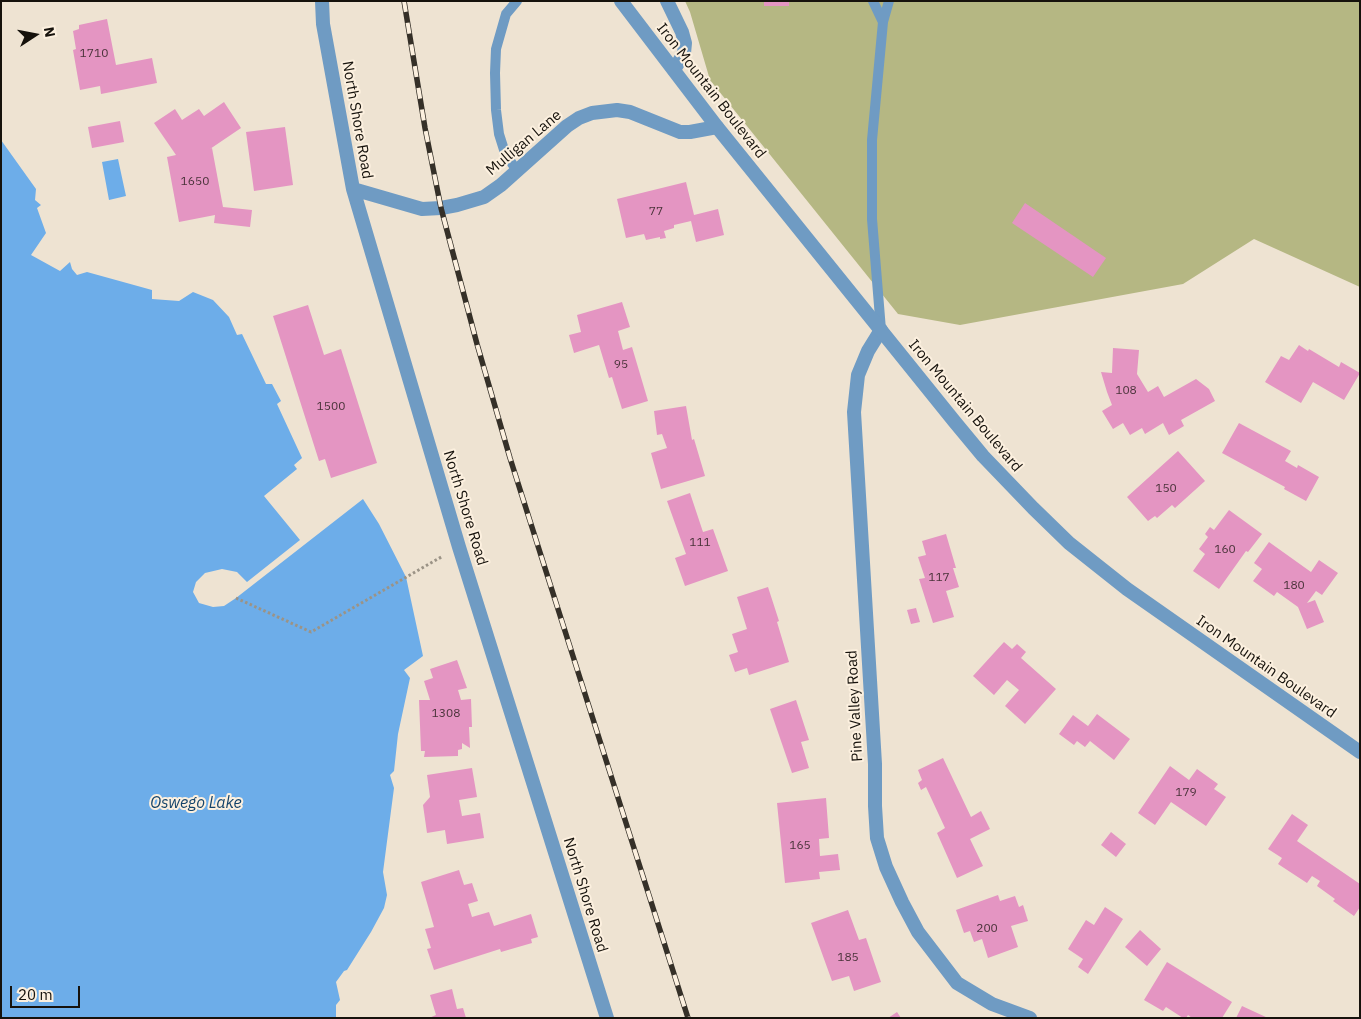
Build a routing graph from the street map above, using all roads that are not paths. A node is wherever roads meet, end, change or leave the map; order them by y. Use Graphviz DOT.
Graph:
graph roads {
  1 [pos="322,1"];
  2 [pos="517,1"];
  3 [pos="621,1"];
  4 [pos="667,1"];
  5 [pos="874,1"];
  6 [pos="889,1"];
  7 [pos="883,22"];
  8 [pos="674,70"];
  9 [pos="717,127"];
  10 [pos="517,171"];
  11 [pos="353,189"];
  12 [pos="881,330"];
  13 [pos="1360,752"];
  14 [pos="607,1018"];
  15 [pos="1030,1018"];
  1 -- 11 [label="street, North Shore Road"];
  2 -- 10 [label="lane"];
  3 -- 8 [label="street, Iron Mountain Boulevard"];
  4 -- 8 [label="street"];
  5 -- 7 [label="lane"];
  6 -- 7 [label="lane"];
  7 -- 12 [label="lane"];
  8 -- 9 [label="street, Iron Mountain Boulevard"];
  9 -- 10 [label="street, Mulligan Lane"];
  9 -- 12 [label="street, Iron Mountain Boulevard"];
  10 -- 11 [label="street, Mulligan Lane"];
  11 -- 14 [label="street, North Shore Road"];
  12 -- 13 [label="street, Iron Mountain Boulevard"];
  12 -- 15 [label="street, Pine Valley Road"];
}
